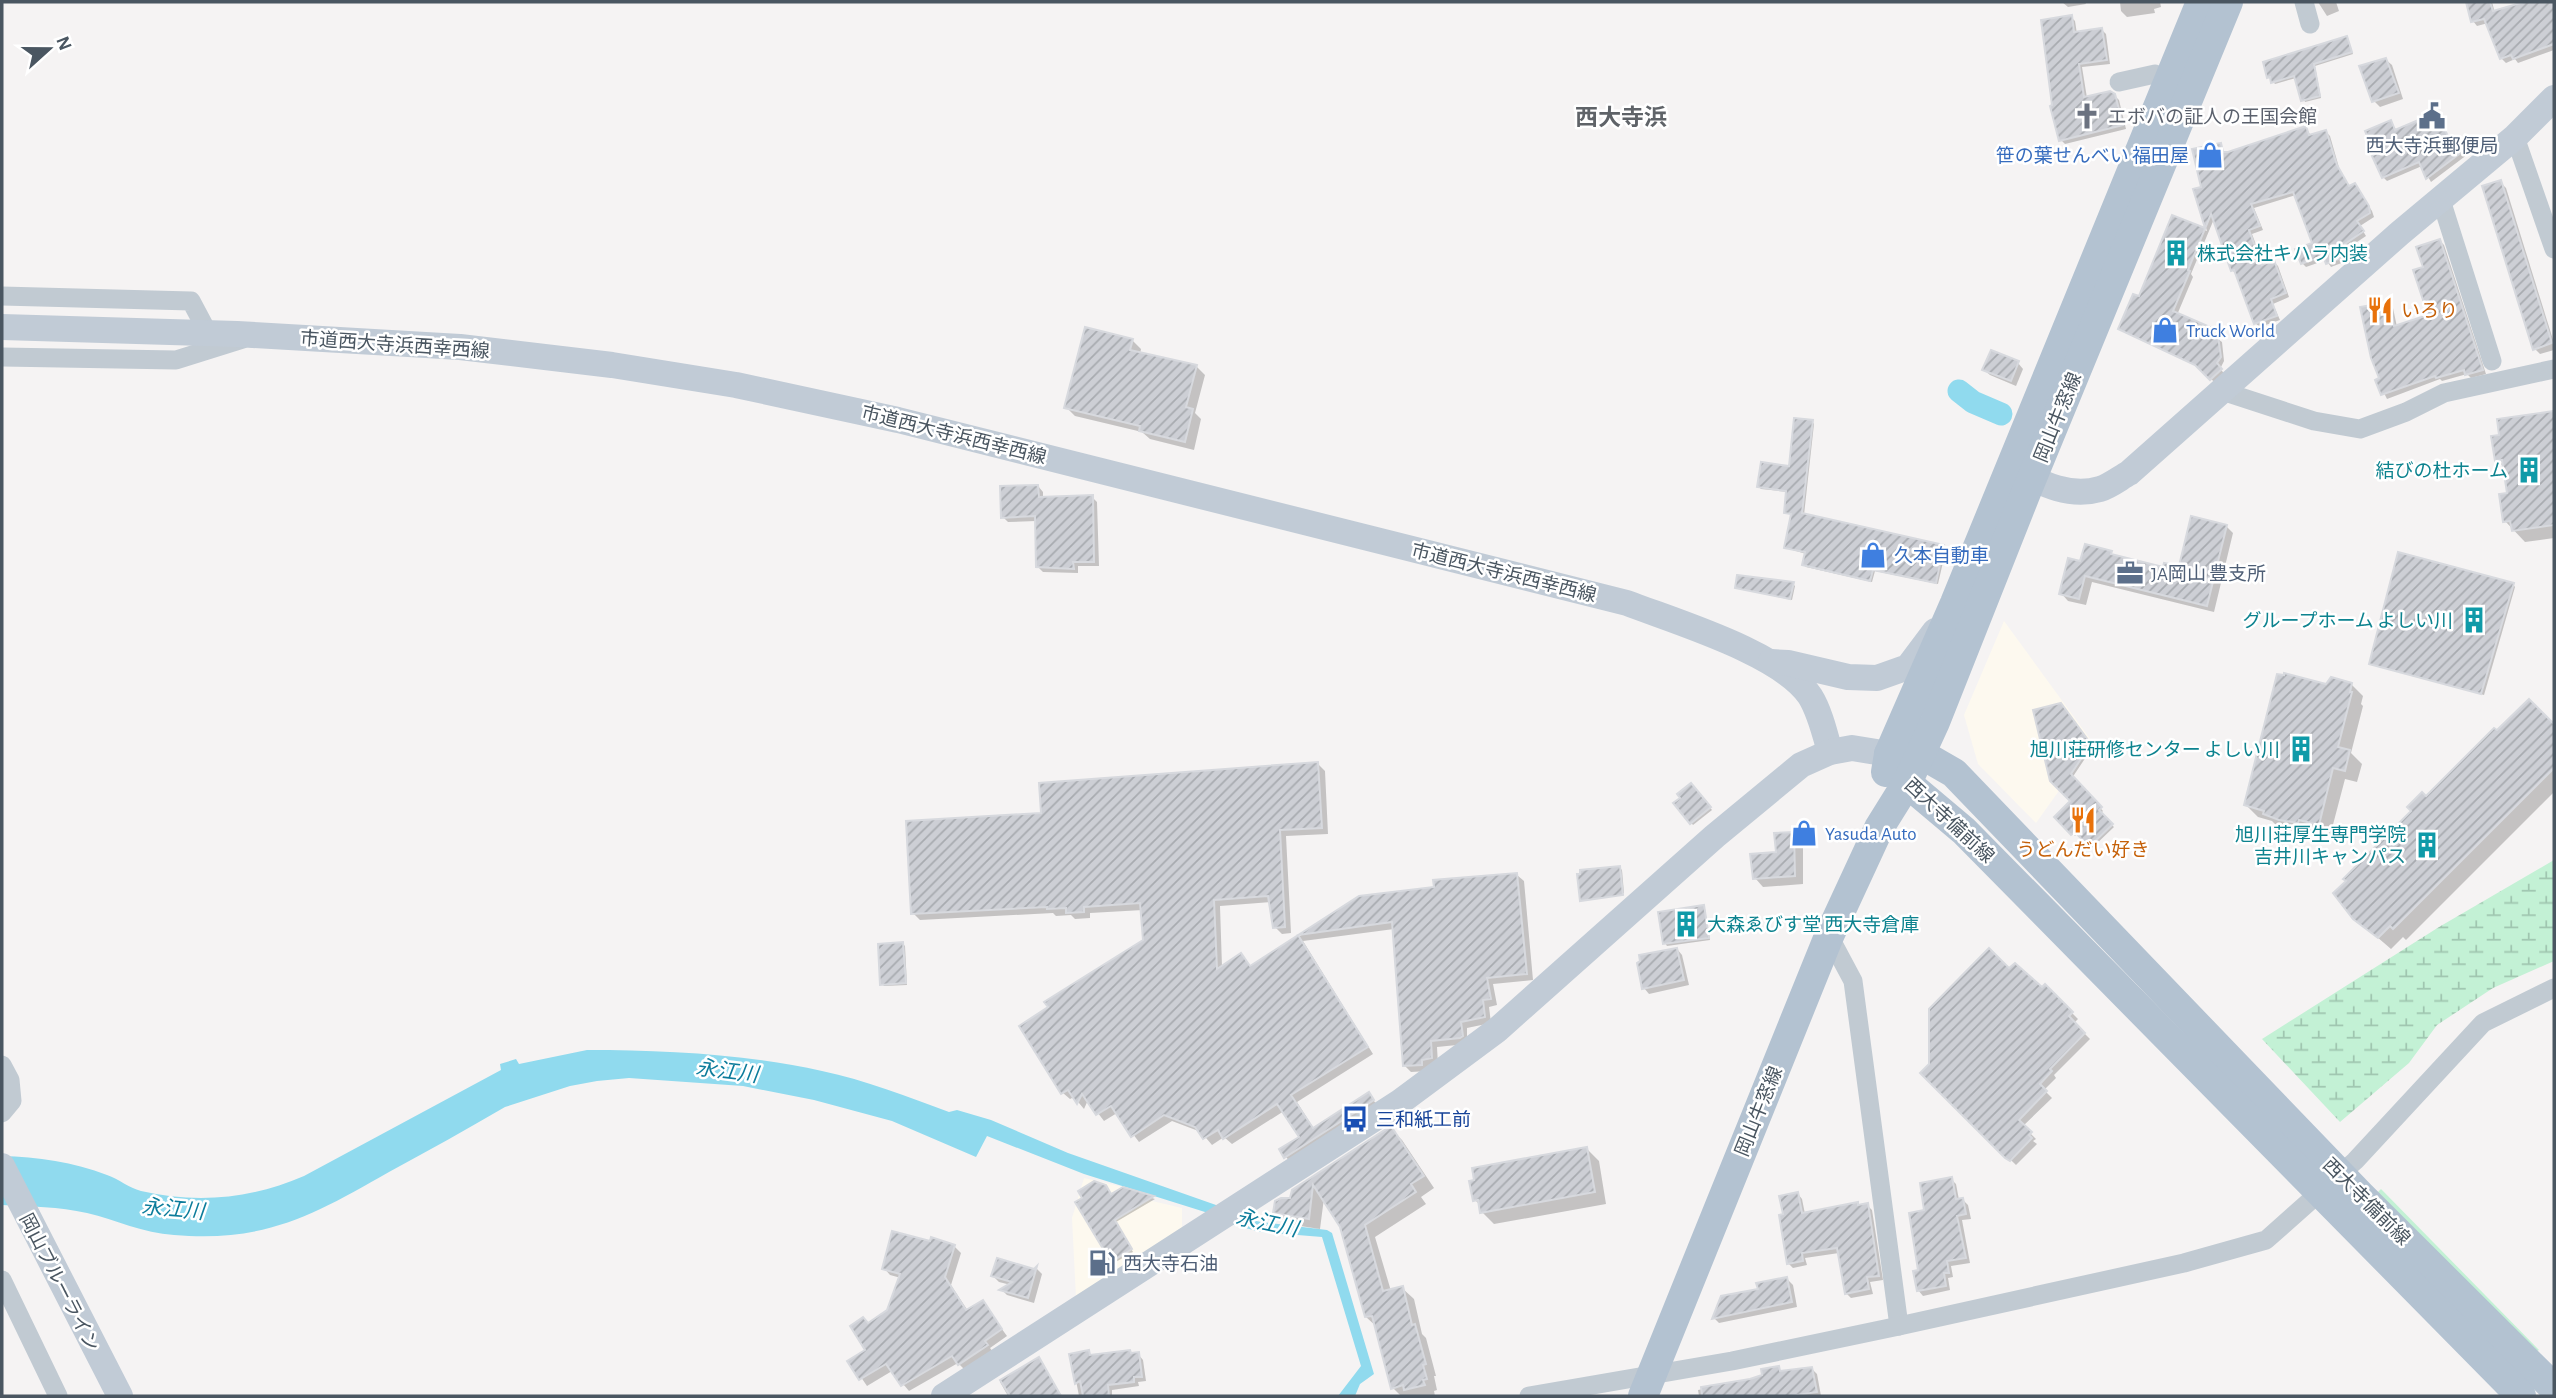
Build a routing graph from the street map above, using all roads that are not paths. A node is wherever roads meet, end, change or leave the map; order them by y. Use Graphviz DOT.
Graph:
graph roads {
  1 [pos="2201,2"];
  2 [pos="2228,2"];
  3 [pos="2304,2"];
  4 [pos="2310,24"];
  5 [pos="2169,81"];
  6 [pos="2119,82"];
  7 [pos="2554,98"];
  8 [pos="2515,137"];
  9 [pos="2441,200"];
  10 [pos="2554,248"];
  11 [pos="2,296"];
  12 [pos="2,327"];
  13 [pos="208,333"];
  14 [pos="254,335"];
  15 [pos="2,357"];
  16 [pos="2492,361"];
  17 [pos="2554,369"];
  18 [pos="2222,391"];
  19 [pos="2021,473"];
  20 [pos="1955,603"];
  21 [pos="1769,662"];
  22 [pos="1935,722"];
  23 [pos="1830,752"];
  24 [pos="1889,754"];
  25 [pos="1921,754"];
  26 [pos="1907,783"];
  27 [pos="1879,828"];
  28 [pos="1829,936"];
  29 [pos="2554,988"];
  30 [pos="2,1065"];
  31 [pos="2,1113"];
  32 [pos="2,1167"];
  33 [pos="2331,1183"];
  34 [pos="2,1280"];
  35 [pos="1899,1326"];
  36 [pos="1647,1385"];
  37 [pos="2554,1388"];
  38 [pos="58,1396"];
  39 [pos="120,1396"];
  40 [pos="944,1396"];
  41 [pos="1529,1396"];
  42 [pos="2521,1396"];
  1 -- 5 [label="main road, 岡山牛窓線"];
  2 -- 19 [label="main road, 岡山牛窓線"];
  3 -- 4 [label="street"];
  5 -- 6 [label="street"];
  5 -- 19 [label="main road, 岡山牛窓線"];
  7 -- 8 [label="street"];
  8 -- 9 [label="street"];
  8 -- 10 [label="street"];
  9 -- 16 [label="street"];
  9 -- 18 [label="street"];
  11 -- 13 [label="street"];
  12 -- 13 [label="street, 市道西大寺浜西幸西線"];
  13 -- 14 [label="street, 市道西大寺浜西幸西線"];
  14 -- 15 [label="street"];
  14 -- 21 [label="street, 市道西大寺浜西幸西線"];
  17 -- 18 [label="street"];
  18 -- 19 [label="street"];
  19 -- 20 [label="main road, 岡山牛窓線"];
  19 -- 22 [label="main road, 岡山牛窓線"];
  20 -- 21 [label="street"];
  20 -- 24 [label="main road, 岡山牛窓線"];
  21 -- 23 [label="street, 市道西大寺浜西幸西線"];
  22 -- 24 [label="street"];
  22 -- 25 [label="main road, 岡山牛窓線"];
  23 -- 24 [label="street"];
  23 -- 40 [label="street"];
  24 -- 25 [label="main road, 西大寺備前線"];
  24 -- 26 [label="main road, 西大寺備前線"];
  24 -- 27 [label="main road, 岡山牛窓線"];
  25 -- 26 [label="main road, 岡山牛窓線"];
  25 -- 33 [label="main road, 西大寺備前線"];
  26 -- 27 [label="main road, 岡山牛窓線"];
  26 -- 33 [label="main road, 西大寺備前線"];
  27 -- 28 [label="main road, 岡山牛窓線"];
  28 -- 35 [label="street"];
  28 -- 36 [label="main road, 岡山牛窓線"];
  29 -- 33 [label="street"];
  30 -- 31 [label="street"];
  32 -- 39 [label="street, 岡山ブルーライン"];
  33 -- 35 [label="street"];
  33 -- 37 [label="main road, 西大寺備前線"];
  33 -- 42 [label="main road, 西大寺備前線"];
  34 -- 38 [label="street"];
  35 -- 36 [label="street"];
  36 -- 41 [label="street"];
}
